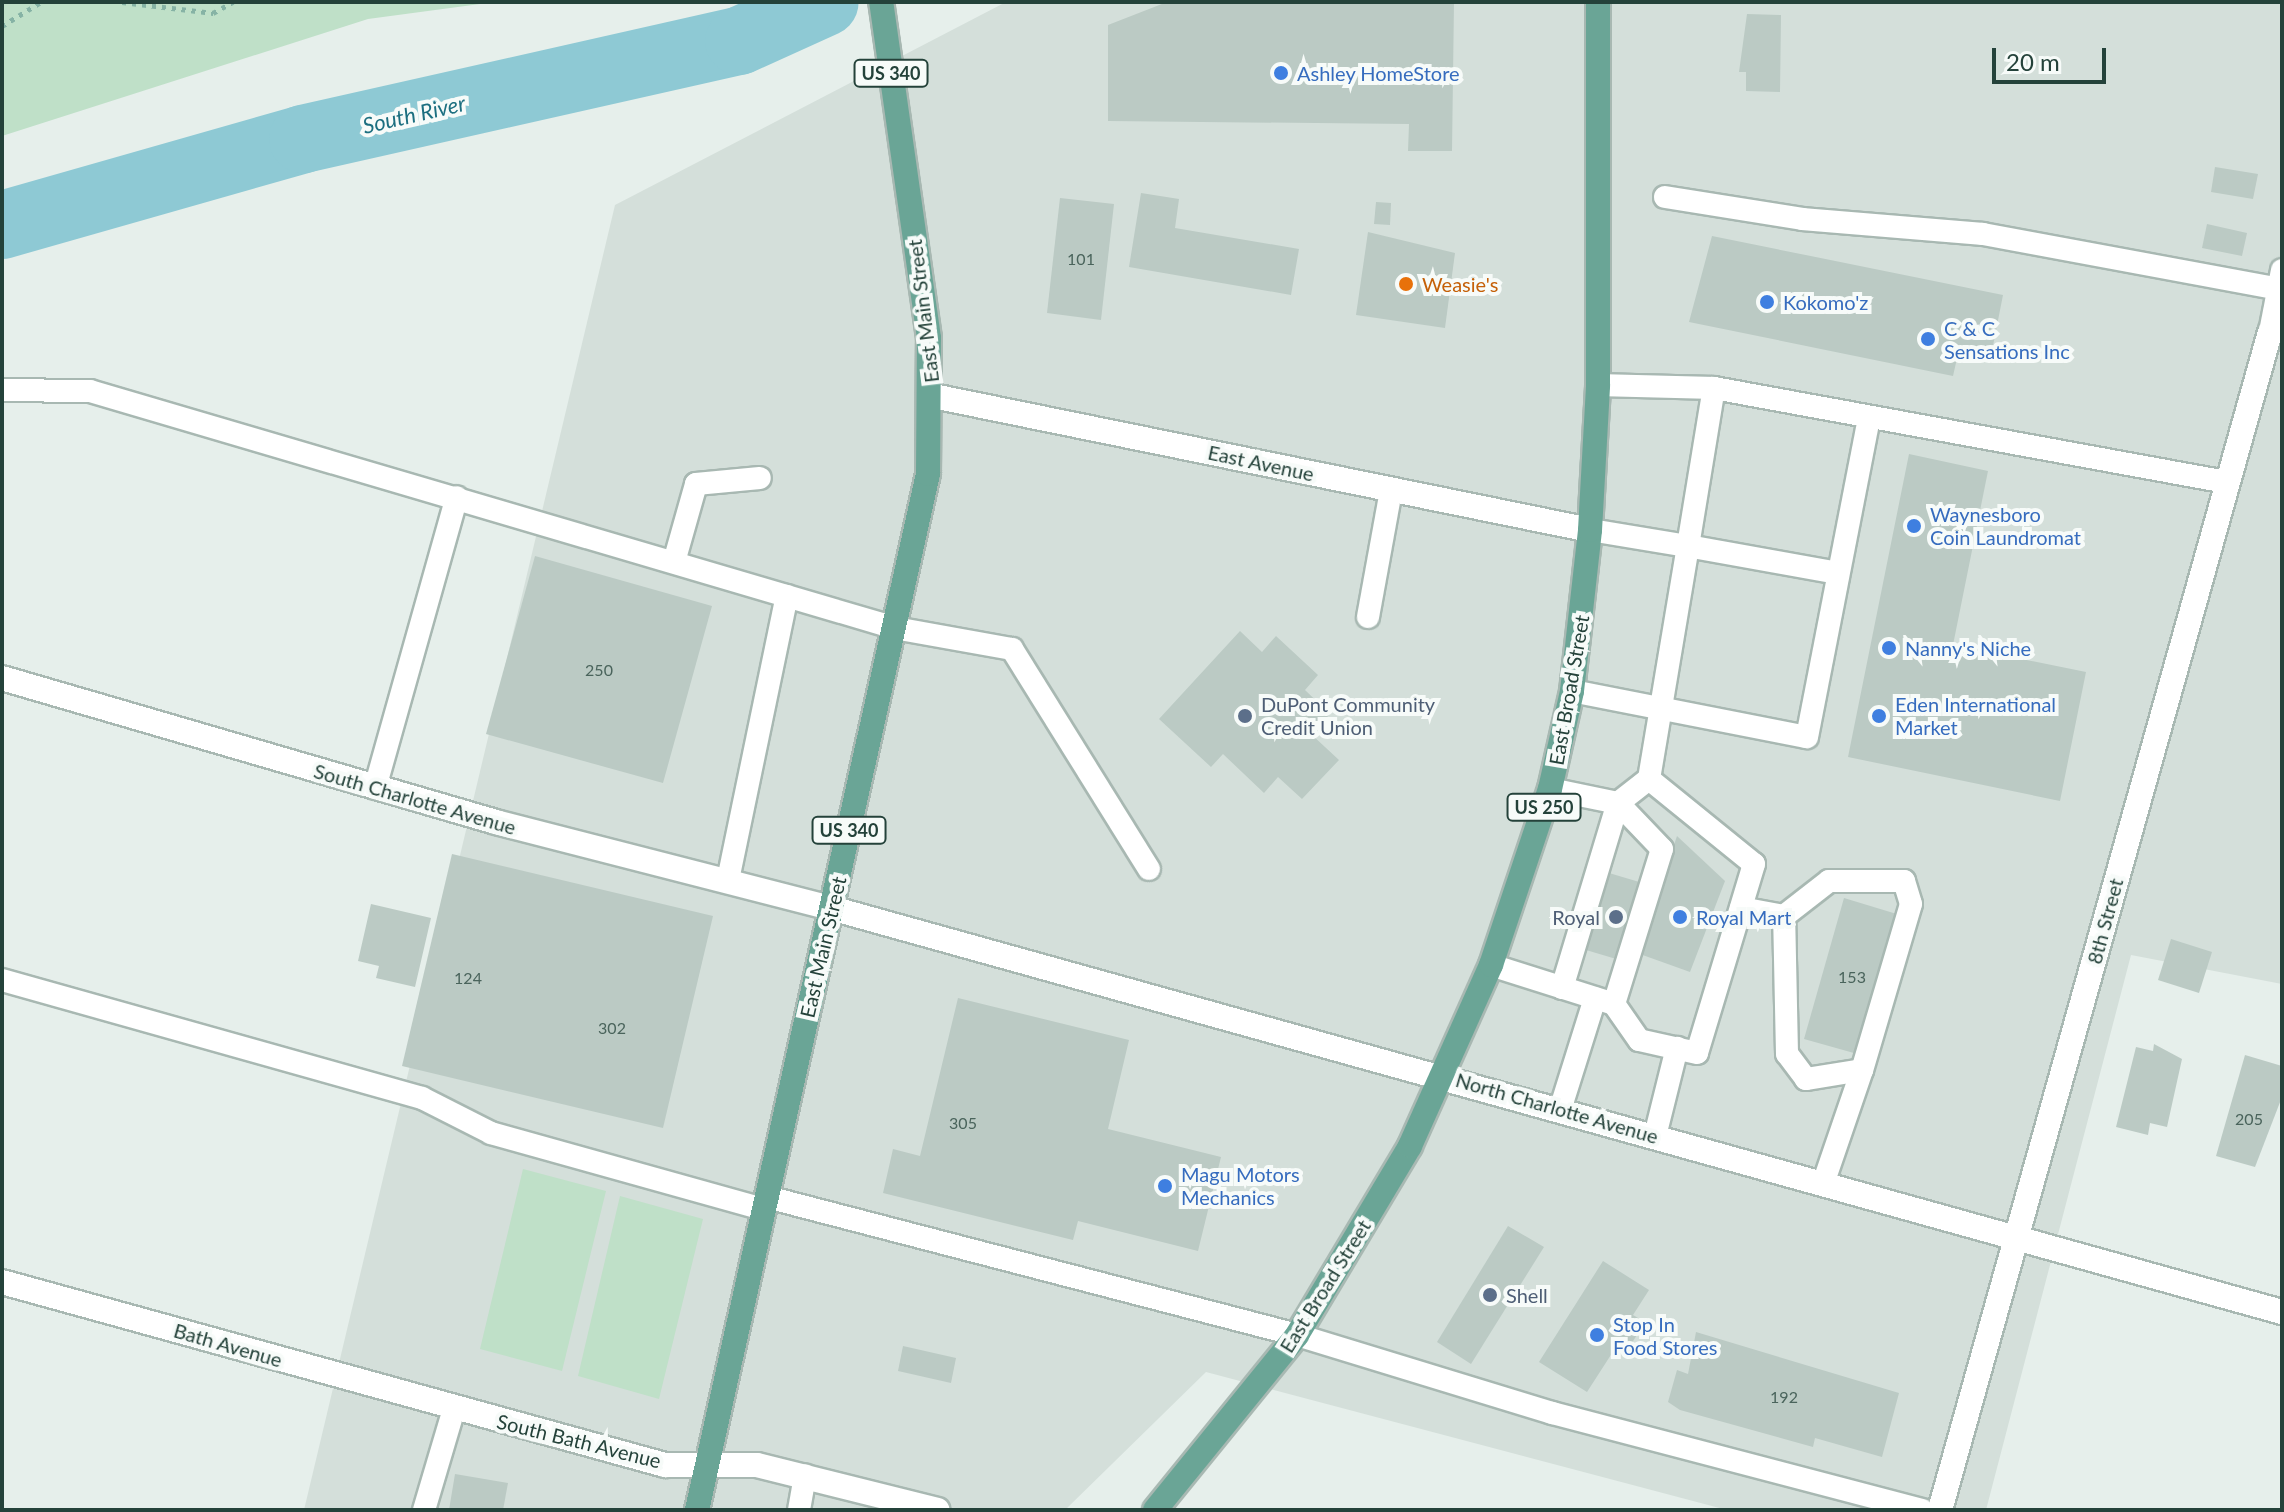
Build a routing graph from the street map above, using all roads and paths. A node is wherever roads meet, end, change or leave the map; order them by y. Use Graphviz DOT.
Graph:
graph roads {
  1 [pos="41,2"];
  2 [pos="122,2"];
  3 [pos="233,2"];
  4 [pos="881,2"];
  5 [pos="1598,2"];
  6 [pos="2,26"];
  7 [pos="1665,197"];
  8 [pos="2281,279"];
  9 [pos="2270,332"];
  10 [pos="1598,385"];
  11 [pos="1714,388"];
  12 [pos="2,390"];
  13 [pos="933,396"];
  14 [pos="1869,418"];
  15 [pos="760,478"];
  16 [pos="2226,482"];
  17 [pos="1391,490"];
  18 [pos="457,497"];
  19 [pos="1590,530"];
  20 [pos="1688,546"];
  21 [pos="674,562"];
  22 [pos="1838,573"];
  23 [pos="787,596"];
  24 [pos="1368,617"];
  25 [pos="895,628"];
  26 [pos="2,678"];
  27 [pos="1572,691"];
  28 [pos="1660,709"];
  29 [pos="1649,779"];
  30 [pos="375,788"];
  31 [pos="1550,789"];
  32 [pos="1618,803"];
  33 [pos="1149,869"];
  34 [pos="728,880"];
  35 [pos="831,908"];
  36 [pos="1741,908"];
  37 [pos="1784,916"];
  38 [pos="1491,965"];
  39 [pos="2,980"];
  40 [pos="1562,988"];
  41 [pos="1604,1001"];
  42 [pos="1677,1048"];
  43 [pos="1862,1070"];
  44 [pos="1444,1076"];
  45 [pos="1560,1110"];
  46 [pos="1655,1136"];
  47 [pos="1823,1184"];
  48 [pos="766,1203"];
  49 [pos="2019,1239"];
  50 [pos="2,1282"];
  51 [pos="2282,1312"];
  52 [pos="1297,1335"];
  53 [pos="454,1409"];
  54 [pos="706,1465"];
  55 [pos="805,1476"];
  56 [pos="424,1510"];
  57 [pos="697,1510"];
  58 [pos="799,1510"];
  59 [pos="937,1510"];
  60 [pos="1155,1510"];
  61 [pos="1923,1510"];
  62 [pos="1940,1510"];
  1 -- 6 [label="path"];
  2 -- 3 [label="path"];
  4 -- 13 [label="main road, East Main Street / US 340"];
  5 -- 10 [label="main road, East Broad Street / US 250"];
  7 -- 8 [label="lane"];
  8 -- 9 [label="lane"];
  9 -- 16 [label="street, 8th Street"];
  10 -- 11 [label="lane"];
  10 -- 19 [label="main road, East Broad Street / US 250"];
  11 -- 14 [label="lane"];
  11 -- 20 [label="lane"];
  12 -- 18 [label="lane"];
  13 -- 17 [label="street, East Avenue"];
  13 -- 25 [label="main road, East Main Street / US 340"];
  14 -- 16 [label="lane"];
  14 -- 22 [label="lane"];
  15 -- 21 [label="lane"];
  16 -- 49 [label="street, 8th Street"];
  17 -- 19 [label="street, East Avenue"];
  17 -- 24 [label="lane"];
  18 -- 21 [label="lane"];
  18 -- 30 [label="lane"];
  19 -- 20 [label="lane"];
  19 -- 27 [label="main road, East Broad Street / US 250"];
  20 -- 22 [label="lane"];
  20 -- 28 [label="lane"];
  21 -- 23 [label="lane"];
  22 -- 28 [label="lane"];
  23 -- 25 [label="lane"];
  23 -- 34 [label="lane"];
  25 -- 33 [label="lane"];
  25 -- 35 [label="main road, East Main Street / US 340"];
  26 -- 30 [label="street, South Charlotte Avenue"];
  27 -- 28 [label="lane"];
  27 -- 31 [label="main road, East Broad Street / US 250"];
  28 -- 29 [label="lane"];
  29 -- 32 [label="lane"];
  29 -- 36 [label="lane"];
  30 -- 34 [label="street, South Charlotte Avenue"];
  31 -- 32 [label="lane"];
  31 -- 38 [label="main road, East Broad Street / US 250"];
  32 -- 40 [label="lane"];
  32 -- 41 [label="lane"];
  34 -- 35 [label="street, South Charlotte Avenue"];
  35 -- 44 [label="street, North Charlotte Avenue"];
  35 -- 48 [label="main road, East Main Street / US 340"];
  36 -- 37 [label="lane"];
  36 -- 42 [label="lane"];
  37 -- 43 [label="lane"];
  37 -- 43 [label="lane"];
  38 -- 40 [label="lane"];
  38 -- 44 [label="main road, East Broad Street / US 250"];
  39 -- 48 [label="lane"];
  40 -- 41 [label="lane"];
  41 -- 42 [label="lane"];
  41 -- 45 [label="lane"];
  42 -- 46 [label="lane"];
  43 -- 47 [label="lane"];
  44 -- 45 [label="street, North Charlotte Avenue"];
  44 -- 52 [label="main road, East Broad Street / US 250"];
  45 -- 46 [label="street, North Charlotte Avenue"];
  46 -- 47 [label="street, North Charlotte Avenue"];
  47 -- 49 [label="street, North Charlotte Avenue"];
  48 -- 52 [label="lane"];
  48 -- 54 [label="main road, East Main Street / US 340"];
  49 -- 51 [label="street, North Charlotte Avenue"];
  49 -- 62 [label="street, 8th Street"];
  50 -- 53 [label="street, Bath Avenue"];
  52 -- 60 [label="main road, East Broad Street / US 250"];
  52 -- 61 [label="lane"];
  53 -- 54 [label="street, South Bath Avenue"];
  53 -- 56 [label="lane"];
  54 -- 55 [label="street, South Bath Avenue"];
  54 -- 57 [label="main road, East Main Street / US 340"];
  55 -- 58 [label="lane"];
  55 -- 59 [label="street, South Bath Avenue"];
}
